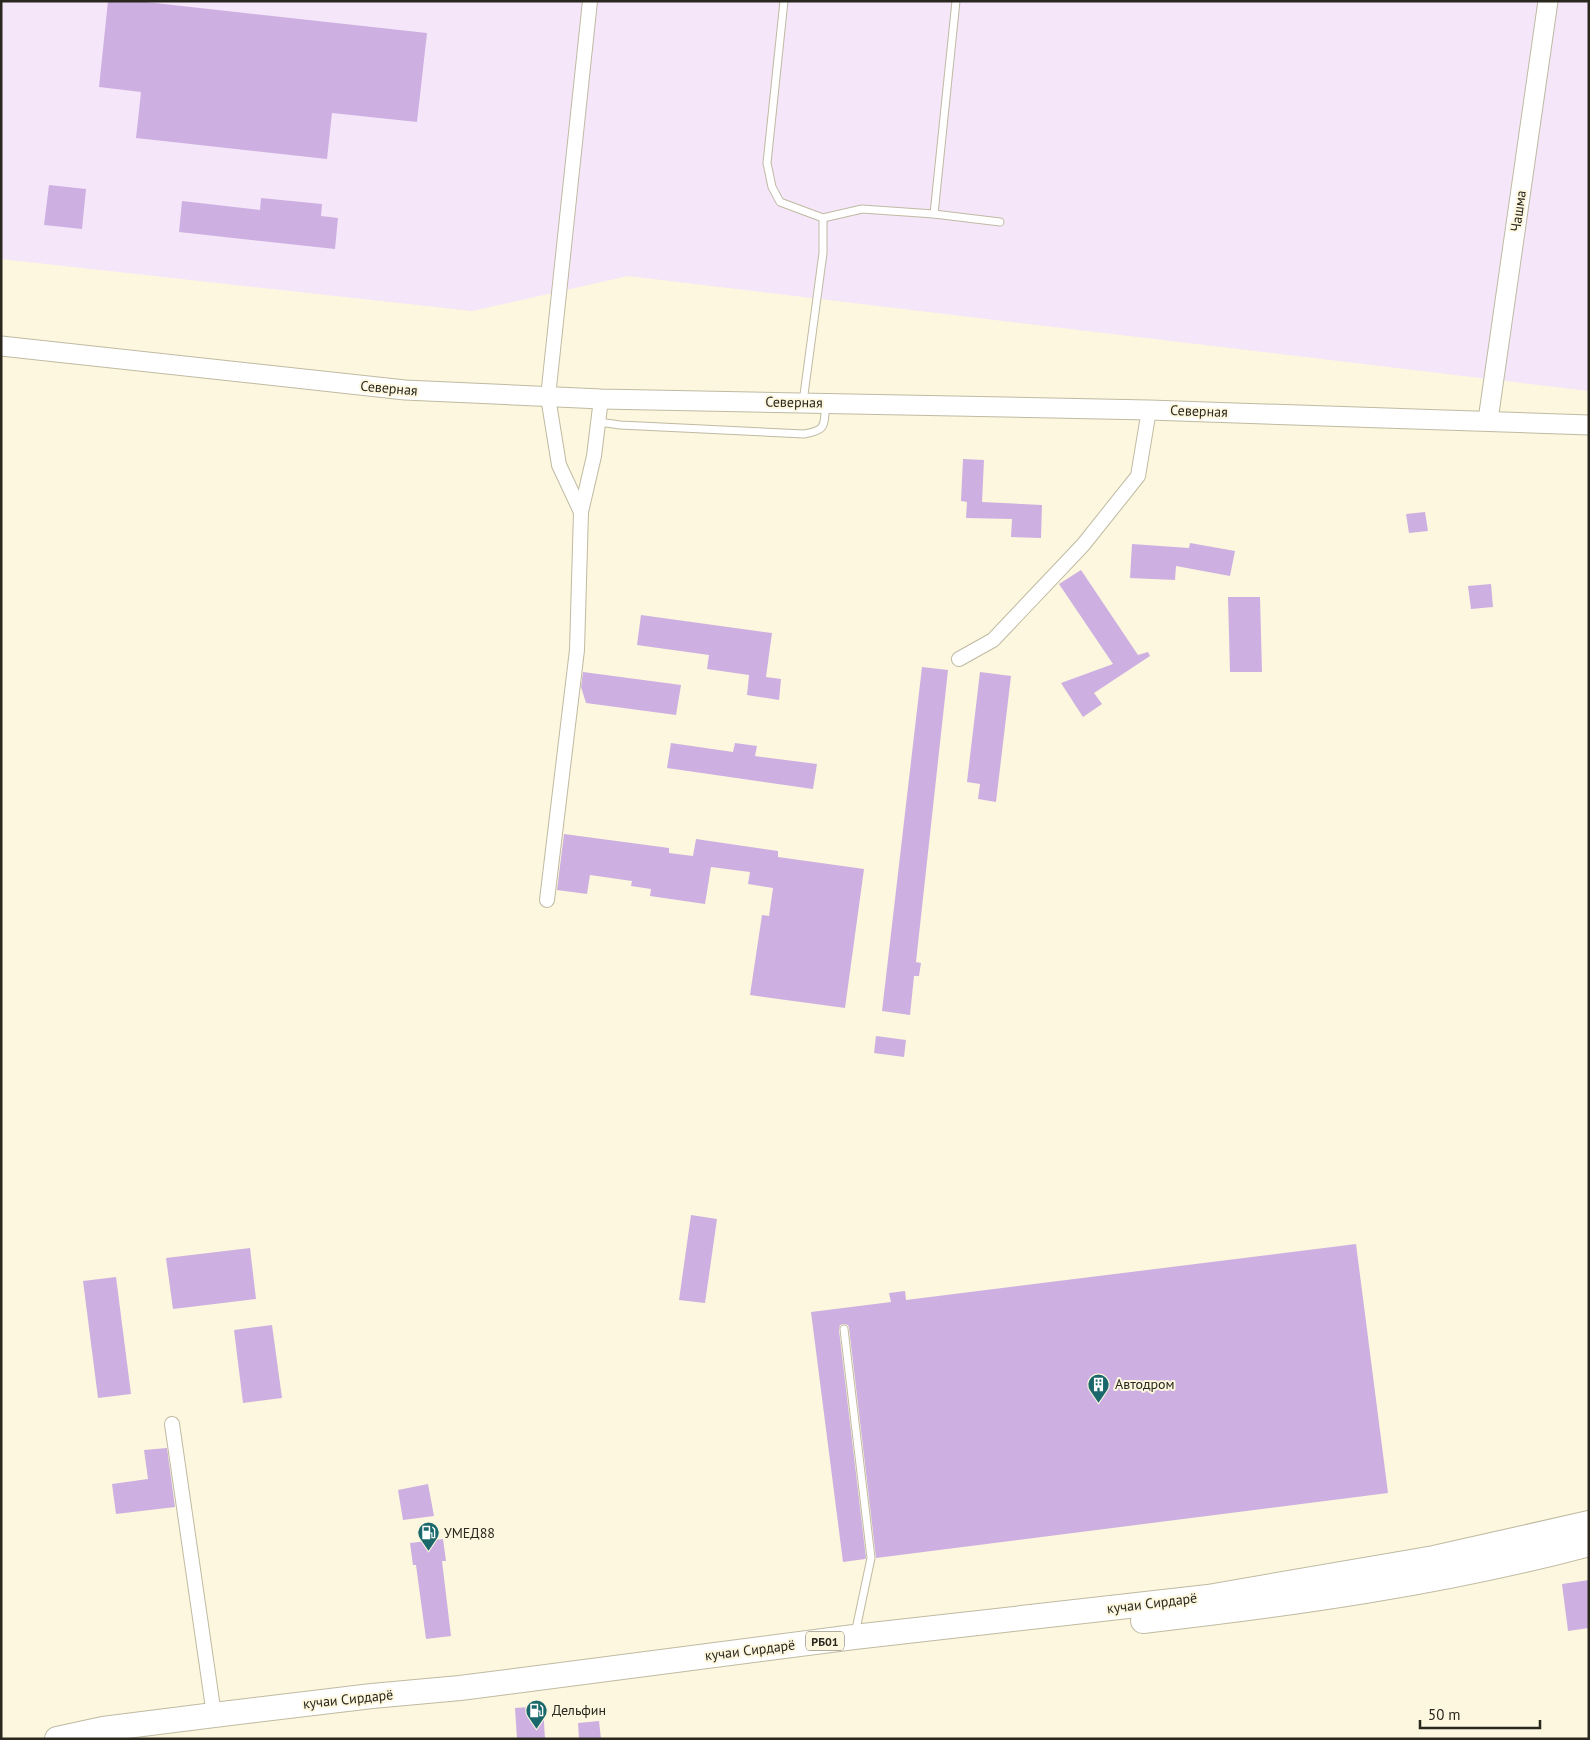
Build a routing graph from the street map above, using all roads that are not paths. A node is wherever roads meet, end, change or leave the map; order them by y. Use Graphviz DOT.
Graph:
graph roads {
  1 [pos="590,1"];
  2 [pos="784,1"];
  3 [pos="956,1"];
  4 [pos="1548,1"];
  5 [pos="934,214"];
  6 [pos="823,218"];
  7 [pos="1000,222"];
  8 [pos="1,346"];
  9 [pos="548,397"];
  10 [pos="601,399"];
  11 [pos="803,402"];
  12 [pos="827,403"];
  13 [pos="1149,410"];
  14 [pos="1488,420"];
  15 [pos="599,422"];
  16 [pos="1589,425"];
  17 [pos="581,512"];
  18 [pos="959,658"];
  19 [pos="547,900"];
  20 [pos="844,1329"];
  21 [pos="172,1424"];
  22 [pos="1589,1522"];
  23 [pos="1589,1544"];
  24 [pos="854,1645"];
  25 [pos="215,1723"];
  26 [pos="57,1739"];
  27 [pos="146,1739"];
  1 -- 9 [label="street"];
  2 -- 6 [label="lane"];
  3 -- 5 [label="lane"];
  4 -- 14 [label="main road, Чашма"];
  5 -- 6 [label="lane"];
  5 -- 7 [label="lane"];
  6 -- 11 [label="lane"];
  8 -- 9 [label="main road, Северная"];
  9 -- 10 [label="main road, Северная"];
  9 -- 17 [label="street"];
  10 -- 11 [label="main road, Северная"];
  10 -- 15 [label="street"];
  11 -- 12 [label="main road, Северная"];
  12 -- 13 [label="main road, Северная"];
  12 -- 15 [label="lane"];
  13 -- 14 [label="main road, Северная"];
  13 -- 18 [label="street"];
  14 -- 16 [label="main road, Северная"];
  15 -- 17 [label="street"];
  17 -- 19 [label="street"];
  20 -- 24 [label="lane"];
  21 -- 25 [label="street"];
  22 -- 24 [label="highway, кучаи Сирдарё / РБ01"];
  23 -- 24 [label="highway, РБ01"];
  24 -- 25 [label="highway, кучаи Сирдарё / РБ01"];
  25 -- 26 [label="highway, кучаи Сирдарё / РБ01"];
  25 -- 27 [label="highway, РБ01"];
}
